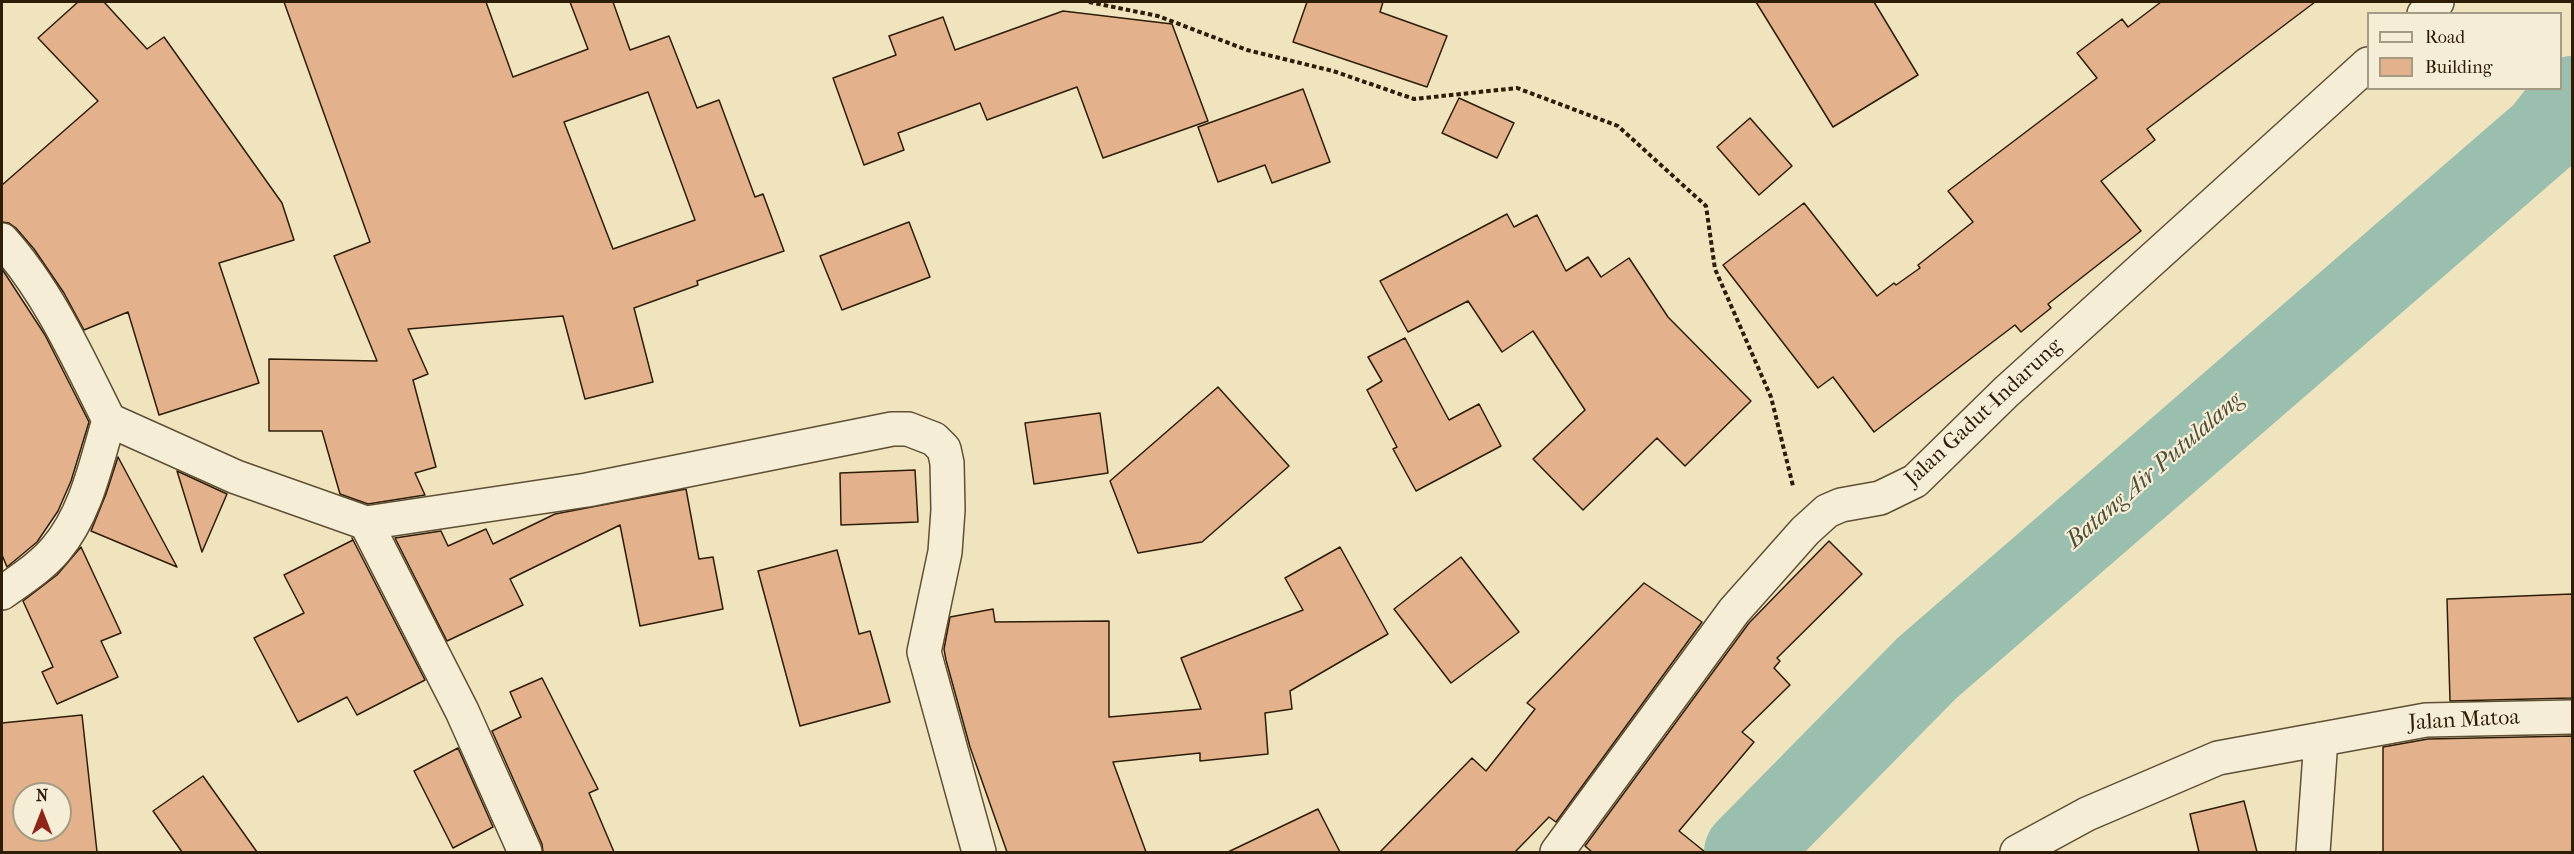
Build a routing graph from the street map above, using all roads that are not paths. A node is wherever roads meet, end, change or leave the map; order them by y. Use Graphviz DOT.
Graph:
graph roads {
  1 [pos="2367,65"];
  2 [pos="2,240"];
  3 [pos="109,420"];
  4 [pos="366,523"];
  5 [pos="2,593"];
  6 [pos="2572,717"];
  7 [pos="2321,739"];
  8 [pos="525,852"];
  9 [pos="979,852"];
  10 [pos="1557,852"];
  11 [pos="2017,852"];
  12 [pos="2313,852"];
  1 -- 10 [label="street, Jalan Gadut-Indarung"];
  2 -- 3 [label="street"];
  3 -- 4 [label="street"];
  3 -- 5 [label="street"];
  4 -- 8 [label="street"];
  4 -- 9 [label="street"];
  6 -- 7 [label="street, Jalan Matoa"];
  7 -- 11 [label="street, Jalan Matoa"];
  7 -- 12 [label="street"];
}
